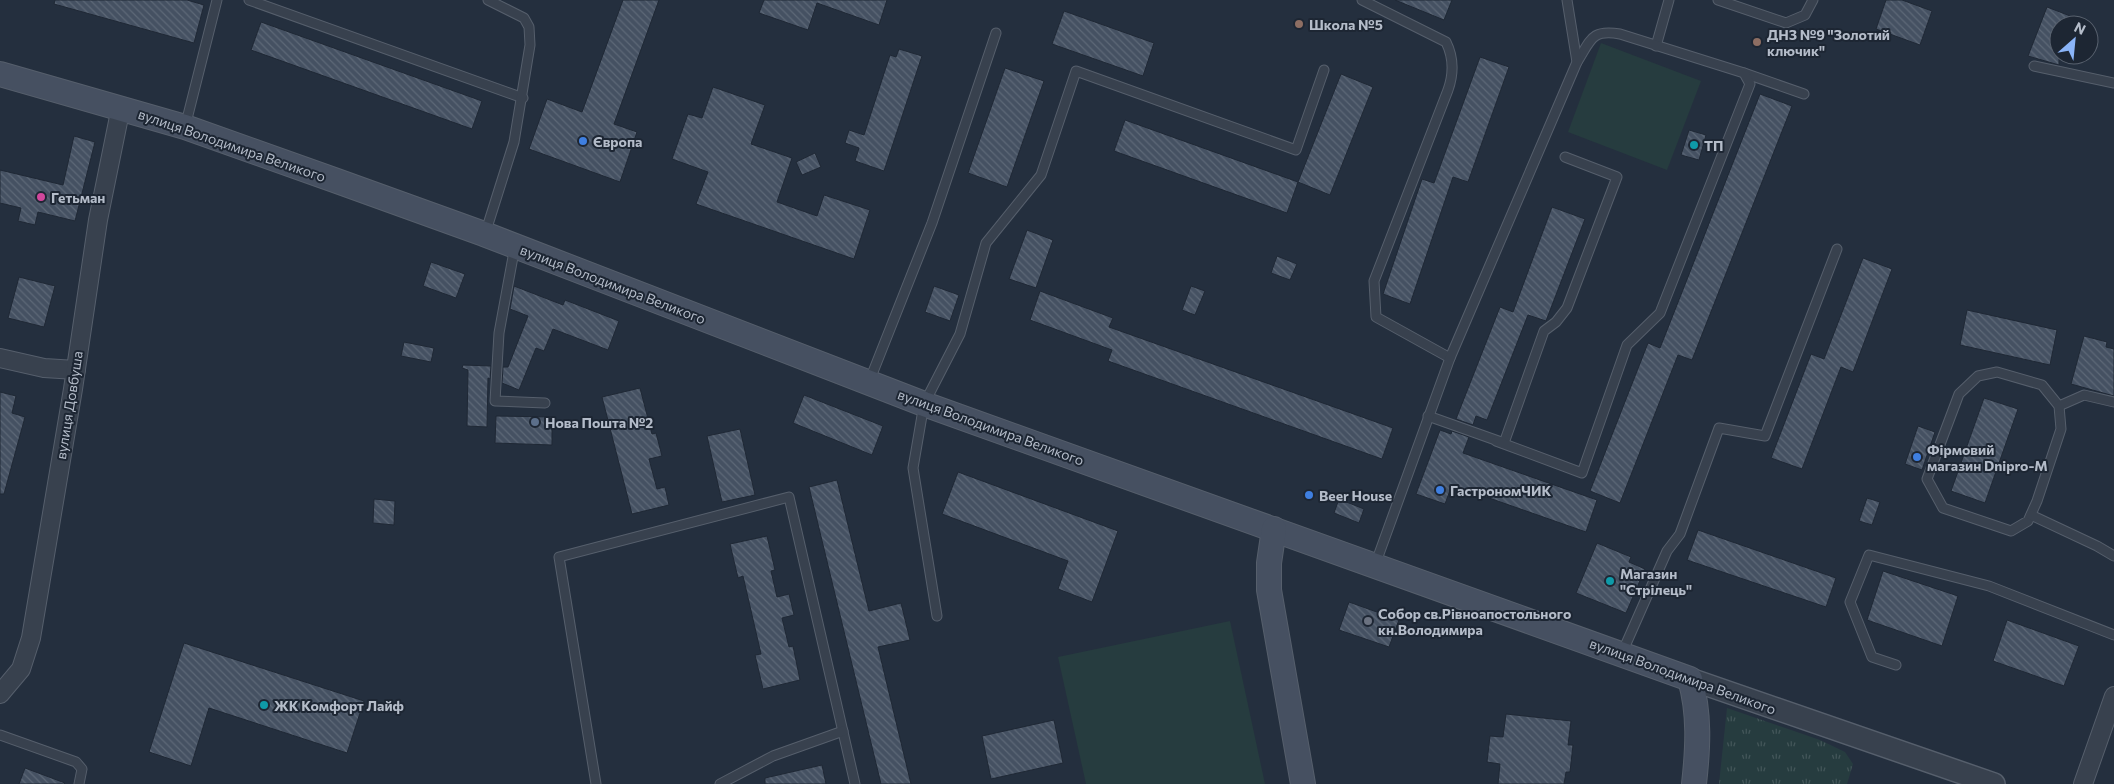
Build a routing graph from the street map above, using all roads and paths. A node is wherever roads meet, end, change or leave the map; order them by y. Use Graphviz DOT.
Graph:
graph roads {
  1 [pos="217,0"];
  2 [pos="249,0"];
  3 [pos="488,0"];
  4 [pos="1362,0"];
  5 [pos="1567,0"];
  6 [pos="1669,0"];
  7 [pos="1718,0"];
  8 [pos="1813,0"];
  9 [pos="996,33"];
  10 [pos="1656,46"];
  11 [pos="1577,62"];
  12 [pos="2034,66"];
  13 [pos="1324,70"];
  14 [pos="1744,73"];
  15 [pos="0,74"];
  16 [pos="2114,83"];
  17 [pos="1804,94"];
  18 [pos="523,98"];
  19 [pos="121,107"];
  20 [pos="185,127"];
  21 [pos="1565,157"];
  22 [pos="484,234"];
  23 [pos="515,246"];
  24 [pos="1838,249"];
  25 [pos="0,358"];
  26 [pos="1450,358"];
  27 [pos="76,370"];
  28 [pos="869,382"];
  29 [pos="2114,402"];
  30 [pos="545,403"];
  31 [pos="924,404"];
  32 [pos="2059,406"];
  33 [pos="1428,416"];
  34 [pos="1504,443"];
  35 [pos="2031,515"];
  36 [pos="1274,529"];
  37 [pos="2114,556"];
  38 [pos="1375,565"];
  39 [pos="937,616"];
  40 [pos="2114,635"];
  41 [pos="1621,654"];
  42 [pos="1896,665"];
  43 [pos="1690,679"];
  44 [pos="0,694"];
  45 [pos="2114,696"];
  46 [pos="843,732"];
  47 [pos="0,735"];
  48 [pos="1983,783"];
  49 [pos="79,784"];
  50 [pos="596,784"];
  51 [pos="720,784"];
  52 [pos="854,784"];
  53 [pos="1303,784"];
  54 [pos="1694,784"];
  55 [pos="2083,784"];
  1 -- 20 [label="lane"];
  2 -- 18 [label="lane"];
  3 -- 18 [label="lane"];
  4 -- 26 [label="lane"];
  5 -- 11 [label="lane"];
  6 -- 10 [label="lane"];
  7 -- 8 [label="lane"];
  9 -- 28 [label="lane"];
  10 -- 11 [label="lane"];
  10 -- 14 [label="lane"];
  11 -- 26 [label="lane"];
  12 -- 16 [label="lane"];
  13 -- 31 [label="lane"];
  14 -- 17 [label="lane"];
  14 -- 34 [label="lane"];
  15 -- 19 [label="main road, вулиця Володимира Великого"];
  18 -- 22 [label="lane"];
  19 -- 20 [label="main road, вулиця Володимира Великого"];
  19 -- 27 [label="street, вулиця Довбуша"];
  20 -- 22 [label="main road, вулиця Володимира Великого"];
  21 -- 34 [label="lane"];
  22 -- 23 [label="main road, вулиця Володимира Великого"];
  23 -- 28 [label="main road, вулиця Володимира Великого"];
  23 -- 30 [label="lane"];
  24 -- 41 [label="lane"];
  25 -- 27 [label="street"];
  26 -- 33 [label="lane"];
  27 -- 44 [label="street, вулиця Довбуша"];
  28 -- 31 [label="main road, вулиця Володимира Великого"];
  29 -- 32 [label="lane"];
  31 -- 36 [label="main road, вулиця Володимира Великого"];
  31 -- 39 [label="lane"];
  32 -- 35 [label="lane"];
  32 -- 35 [label="lane"];
  33 -- 34 [label="lane"];
  33 -- 38 [label="lane"];
  35 -- 37 [label="lane"];
  36 -- 38 [label="main road, вулиця Володимира Великого"];
  36 -- 53 [label="main road"];
  38 -- 41 [label="main road, вулиця Володимира Великого"];
  40 -- 42 [label="lane"];
  41 -- 43 [label="main road, вулиця Володимира Великого"];
  43 -- 48 [label="street, вулиця Володимира Великого"];
  43 -- 54 [label="main road"];
  45 -- 55 [label="street"];
  46 -- 50 [label="lane"];
  46 -- 51 [label="lane"];
  46 -- 52 [label="lane"];
  47 -- 49 [label="lane"];
}
